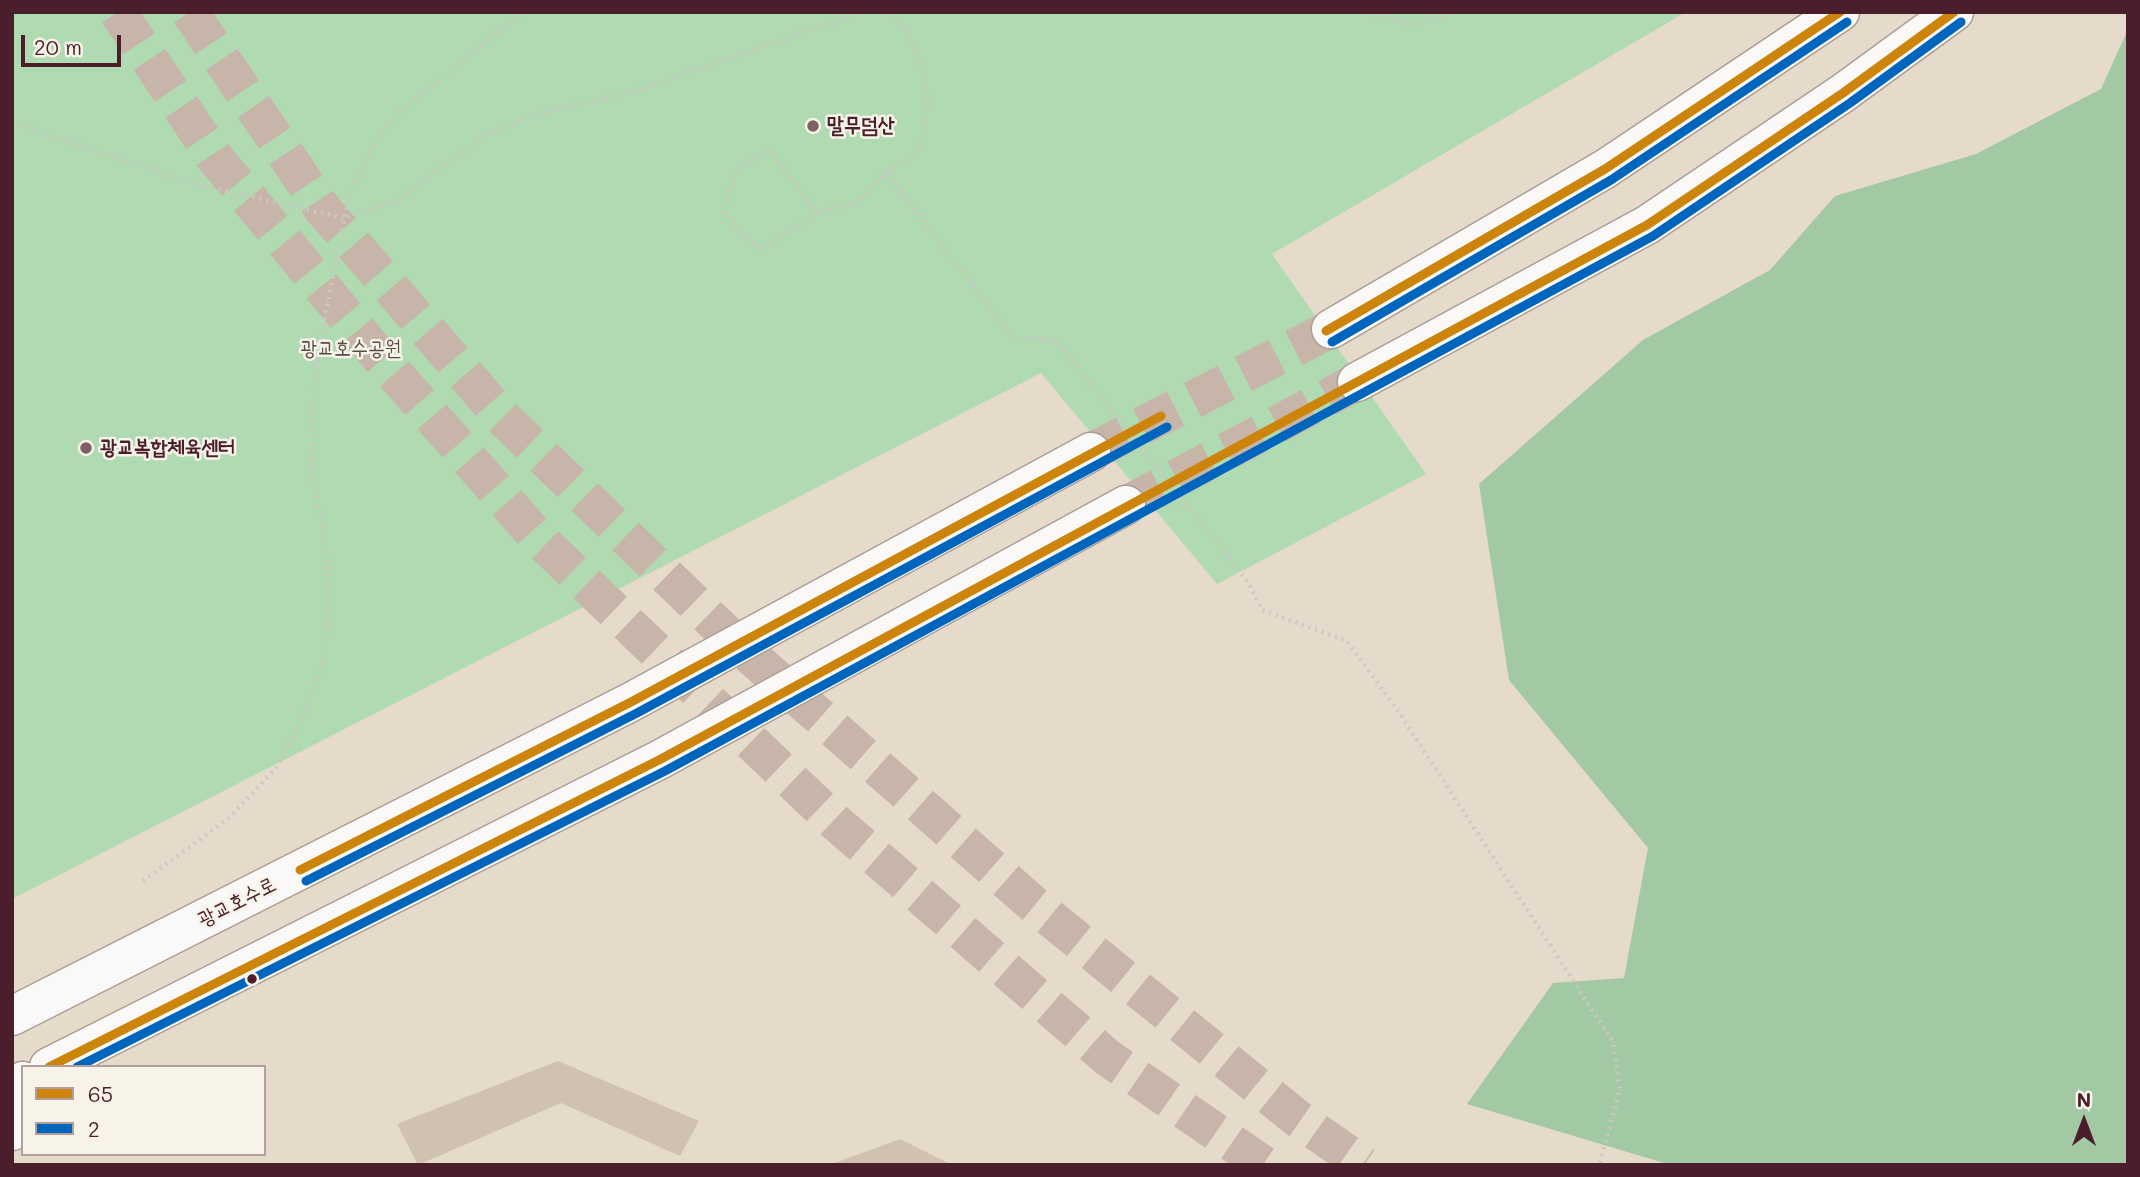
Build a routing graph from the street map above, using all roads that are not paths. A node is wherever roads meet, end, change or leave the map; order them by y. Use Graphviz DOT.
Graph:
graph roads {
  1 [pos="1840,12"];
  2 [pos="1954,12"];
  3 [pos="1331,329"];
  4 [pos="1357,382"];
  5 [pos="1091,452"];
  6 [pos="1126,505"];
  7 [pos="12,1016"];
  8 [pos="63,1061"];
  1 -- 3 [label="main road"];
  2 -- 4 [label="main road"];
  5 -- 7 [label="main road, 광교호수로"];
  6 -- 8 [label="main road"];
}
